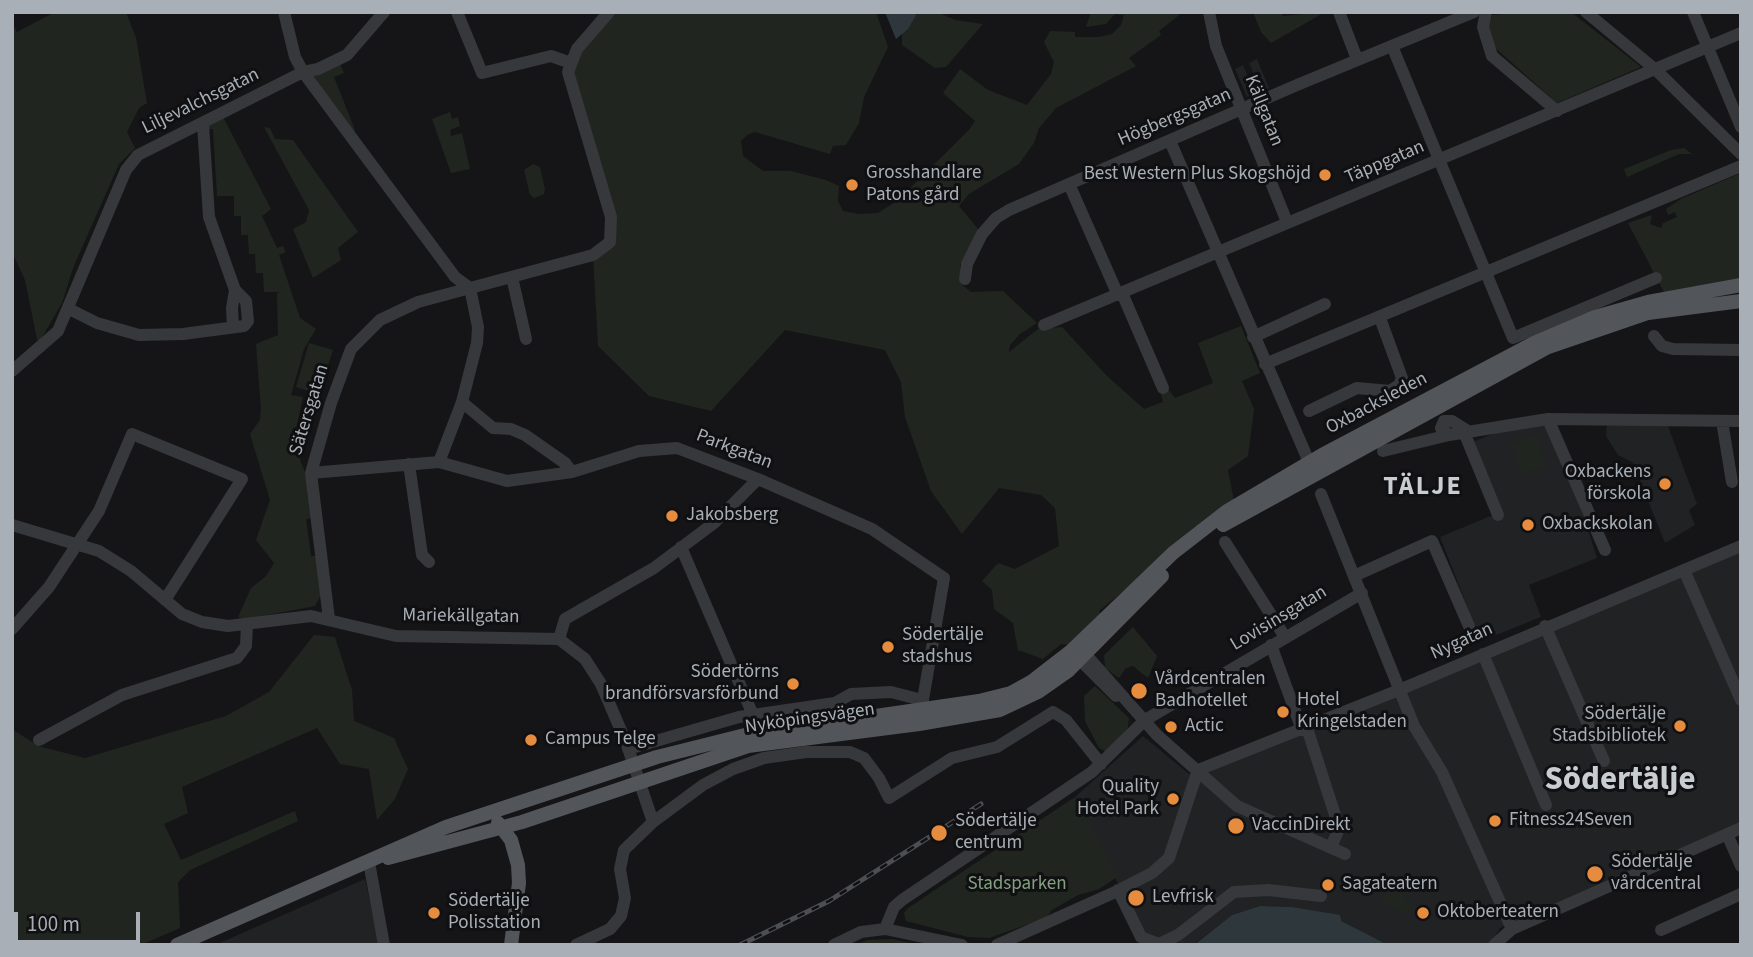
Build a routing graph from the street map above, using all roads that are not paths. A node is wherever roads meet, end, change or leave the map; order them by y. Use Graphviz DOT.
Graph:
graph roads {
  1 [pos="284,12"];
  2 [pos="384,12"];
  3 [pos="457,12"];
  4 [pos="1209,12"];
  5 [pos="1339,12"];
  6 [pos="1474,12"];
  7 [pos="1486,12"];
  8 [pos="1586,12"];
  9 [pos="1693,12"];
  10 [pos="607,13"];
  11 [pos="1741,33"];
  12 [pos="1392,46"];
  13 [pos="1708,48"];
  14 [pos="1357,59"];
  15 [pos="570,63"];
  16 [pos="1656,70"];
  17 [pos="303,72"];
  18 [pos="1242,110"];
  19 [pos="1558,111"];
  20 [pos="203,124"];
  21 [pos="1741,127"];
  22 [pos="1170,141"];
  23 [pos="1741,154"];
  24 [pos="1441,160"];
  25 [pos="1741,166"];
  26 [pos="1069,184"];
  27 [pos="1287,222"];
  28 [pos="1219,251"];
  29 [pos="1486,273"];
  30 [pos="512,277"];
  31 [pos="1656,278"];
  32 [pos="965,279"];
  33 [pos="1741,285"];
  34 [pos="470,288"];
  35 [pos="1120,294"];
  36 [pos="1736,303"];
  37 [pos="1325,304"];
  38 [pos="69,309"];
  39 [pos="1380,318"];
  40 [pos="1044,325"];
  41 [pos="1654,336"];
  42 [pos="1254,337"];
  43 [pos="526,339"];
  44 [pos="1741,350"];
  45 [pos="1265,364"];
  46 [pos="12,371"];
  47 [pos="1164,388"];
  48 [pos="462,402"];
  49 [pos="1309,411"];
  50 [pos="1548,419"];
  51 [pos="1722,421"];
  52 [pos="1741,421"];
  53 [pos="1466,432"];
  54 [pos="1383,451"];
  55 [pos="439,462"];
  56 [pos="409,464"];
  57 [pos="1312,469"];
  58 [pos="572,472"];
  59 [pos="312,474"];
  60 [pos="758,479"];
  61 [pos="1732,482"];
  62 [pos="1321,494"];
  63 [pos="1498,515"];
  64 [pos="12,525"];
  65 [pos="1225,542"];
  66 [pos="76,543"];
  67 [pos="1741,546"];
  68 [pos="681,547"];
  69 [pos="1605,550"];
  70 [pos="429,562"];
  71 [pos="1684,570"];
  72 [pos="1354,576"];
  73 [pos="1362,593"];
  74 [pos="165,600"];
  75 [pos="329,619"];
  76 [pos="247,624"];
  77 [pos="1469,626"];
  78 [pos="1545,626"];
  79 [pos="12,629"];
  80 [pos="1285,637"];
  81 [pos="559,639"];
  82 [pos="1271,645"];
  83 [pos="1079,653"];
  84 [pos="1483,654"];
  85 [pos="1399,690"];
  86 [pos="1741,700"];
  87 [pos="920,712"];
  88 [pos="753,715"];
  89 [pos="1145,720"];
  90 [pos="1304,729"];
  91 [pos="39,740"];
  92 [pos="628,749"];
  93 [pos="1604,761"];
  94 [pos="634,764"];
  95 [pos="1101,764"];
  96 [pos="1198,770"];
  97 [pos="641,783"];
  98 [pos="520,802"];
  99 [pos="1546,805"];
  100 [pos="482,815"];
  101 [pos="522,822"];
  102 [pos="653,822"];
  103 [pos="502,827"];
  104 [pos="1741,828"];
  105 [pos="1727,834"];
  106 [pos="1331,847"];
  107 [pos="514,849"];
  108 [pos="1345,853"];
  109 [pos="369,862"];
  110 [pos="1741,866"];
  111 [pos="1118,890"];
  112 [pos="1741,894"];
  113 [pos="1321,896"];
  114 [pos="517,913"];
  115 [pos="885,929"];
  116 [pos="1512,929"];
  117 [pos="1661,930"];
  118 [pos="512,943"];
  119 [pos="177,945"];
  120 [pos="384,945"];
  121 [pos="576,945"];
  122 [pos="834,945"];
  123 [pos="962,945"];
  124 [pos="997,945"];
  125 [pos="1494,945"];
  1 -- 17 [label="street"];
  2 -- 17 [label="street, Liljevalchsgatan"];
  3 -- 15 [label="street"];
  4 -- 18 [label="street, Källgatan"];
  5 -- 14 [label="street"];
  6 -- 12 [label="street, Högbergsgatan"];
  7 -- 19 [label="street"];
  8 -- 16 [label="street"];
  9 -- 13 [label="street"];
  10 -- 15 [label="street"];
  11 -- 13 [label="street, Täppgatan"];
  12 -- 14 [label="street, Högbergsgatan"];
  12 -- 24 [label="street"];
  13 -- 16 [label="street, Täppgatan"];
  13 -- 21 [label="street"];
  14 -- 18 [label="street, Högbergsgatan"];
  15 -- 30 [label="street, Sätersgatan"];
  16 -- 19 [label="street, Täppgatan"];
  16 -- 23 [label="street"];
  17 -- 20 [label="street, Liljevalchsgatan"];
  17 -- 34 [label="street"];
  18 -- 22 [label="street, Högbergsgatan"];
  18 -- 27 [label="street, Källgatan"];
  19 -- 24 [label="street, Täppgatan"];
  20 -- 38 [label="street, Liljevalchsgatan"];
  20 -- 38 [label="street"];
  22 -- 26 [label="street, Högbergsgatan"];
  22 -- 28 [label="street"];
  24 -- 27 [label="street, Täppgatan"];
  24 -- 29 [label="street"];
  25 -- 29 [label="street"];
  26 -- 32 [label="street, Högbergsgatan"];
  26 -- 35 [label="street"];
  27 -- 28 [label="street, Täppgatan"];
  28 -- 35 [label="street, Täppgatan"];
  28 -- 42 [label="street"];
  29 -- 31 [label="street"];
  29 -- 39 [label="street"];
  30 -- 34 [label="street, Sätersgatan"];
  30 -- 43 [label="street"];
  33 -- 57 [label="main road, Oxbacksleden"];
  34 -- 48 [label="street"];
  34 -- 59 [label="street, Sätersgatan"];
  35 -- 40 [label="street, Täppgatan"];
  35 -- 47 [label="street"];
  36 -- 57 [label="main road, Oxbacksleden"];
  37 -- 42 [label="street"];
  38 -- 46 [label="street, Liljevalchsgatan"];
  39 -- 45 [label="street"];
  39 -- 49 [label="street"];
  41 -- 44 [label="street"];
  42 -- 45 [label="street"];
  45 -- 57 [label="street"];
  48 -- 55 [label="street"];
  48 -- 58 [label="street"];
  50 -- 51 [label="street"];
  50 -- 53 [label="street"];
  50 -- 69 [label="street"];
  51 -- 52 [label="street"];
  51 -- 61 [label="street"];
  53 -- 54 [label="street"];
  53 -- 63 [label="street"];
  55 -- 56 [label="street, Parkgatan"];
  55 -- 58 [label="street, Parkgatan"];
  56 -- 59 [label="street, Parkgatan"];
  56 -- 70 [label="street"];
  57 -- 83 [label="main road, Oxbacksleden"];
  58 -- 60 [label="street, Parkgatan"];
  59 -- 75 [label="street, Sätersgatan"];
  60 -- 68 [label="street"];
  60 -- 87 [label="street, Parkgatan"];
  62 -- 72 [label="street"];
  64 -- 66 [label="street, Mariekällgatan"];
  65 -- 80 [label="street"];
  66 -- 74 [label="street, Mariekällgatan"];
  66 -- 74 [label="street"];
  66 -- 79 [label="street"];
  67 -- 71 [label="street, Nygatan"];
  68 -- 81 [label="street"];
  68 -- 88 [label="street"];
  71 -- 78 [label="street, Nygatan"];
  71 -- 86 [label="street"];
  72 -- 73 [label="street"];
  72 -- 77 [label="street"];
  73 -- 80 [label="street, Lovisinsgatan"];
  73 -- 85 [label="street"];
  74 -- 76 [label="street, Mariekällgatan"];
  75 -- 76 [label="street, Mariekällgatan"];
  75 -- 81 [label="street, Mariekällgatan"];
  76 -- 91 [label="street"];
  78 -- 84 [label="street, Nygatan"];
  78 -- 93 [label="street"];
  80 -- 82 [label="street, Lovisinsgatan"];
  81 -- 92 [label="street"];
  82 -- 89 [label="street, Lovisinsgatan"];
  82 -- 90 [label="street"];
  83 -- 87 [label="main road, Nyköpingsvägen"];
  83 -- 89 [label="street"];
  84 -- 85 [label="street, Nygatan"];
  84 -- 99 [label="street"];
  85 -- 90 [label="street, Nygatan"];
  85 -- 116 [label="street"];
  87 -- 88 [label="street, Nyköpingsvägen"];
  87 -- 94 [label="main road, Nyköpingsvägen"];
  87 -- 97 [label="main road, Nyköpingsvägen"];
  88 -- 92 [label="street, Nyköpingsvägen"];
  89 -- 95 [label="street, Lovisinsgatan"];
  89 -- 96 [label="street"];
  90 -- 96 [label="street, Nygatan"];
  90 -- 106 [label="street"];
  92 -- 94 [label="street"];
  94 -- 97 [label="street"];
  94 -- 98 [label="main road, Nyköpingsvägen"];
  95 -- 102 [label="street"];
  95 -- 115 [label="street, Lovisinsgatan"];
  96 -- 106 [label="street"];
  96 -- 111 [label="street"];
  97 -- 101 [label="main road, Nyköpingsvägen"];
  97 -- 102 [label="street"];
  98 -- 100 [label="main road, Nyköpingsvägen"];
  98 -- 103 [label="main road"];
  100 -- 103 [label="main road"];
  100 -- 109 [label="main road, Nyköpingsvägen"];
  101 -- 103 [label="main road, Nyköpingsvägen"];
  101 -- 107 [label="main road"];
  102 -- 121 [label="street"];
  103 -- 107 [label="main road"];
  103 -- 109 [label="main road, Nyköpingsvägen"];
  103 -- 114 [label="main road"];
  104 -- 105 [label="street"];
  105 -- 110 [label="street"];
  105 -- 116 [label="street"];
  106 -- 108 [label="street"];
  107 -- 114 [label="main road"];
  109 -- 119 [label="main road, Nyköpingsvägen"];
  109 -- 120 [label="street"];
  111 -- 113 [label="street"];
  111 -- 124 [label="street"];
  112 -- 117 [label="street"];
  114 -- 118 [label="main road"];
  115 -- 122 [label="street"];
  115 -- 123 [label="street"];
  116 -- 125 [label="street"];
}
